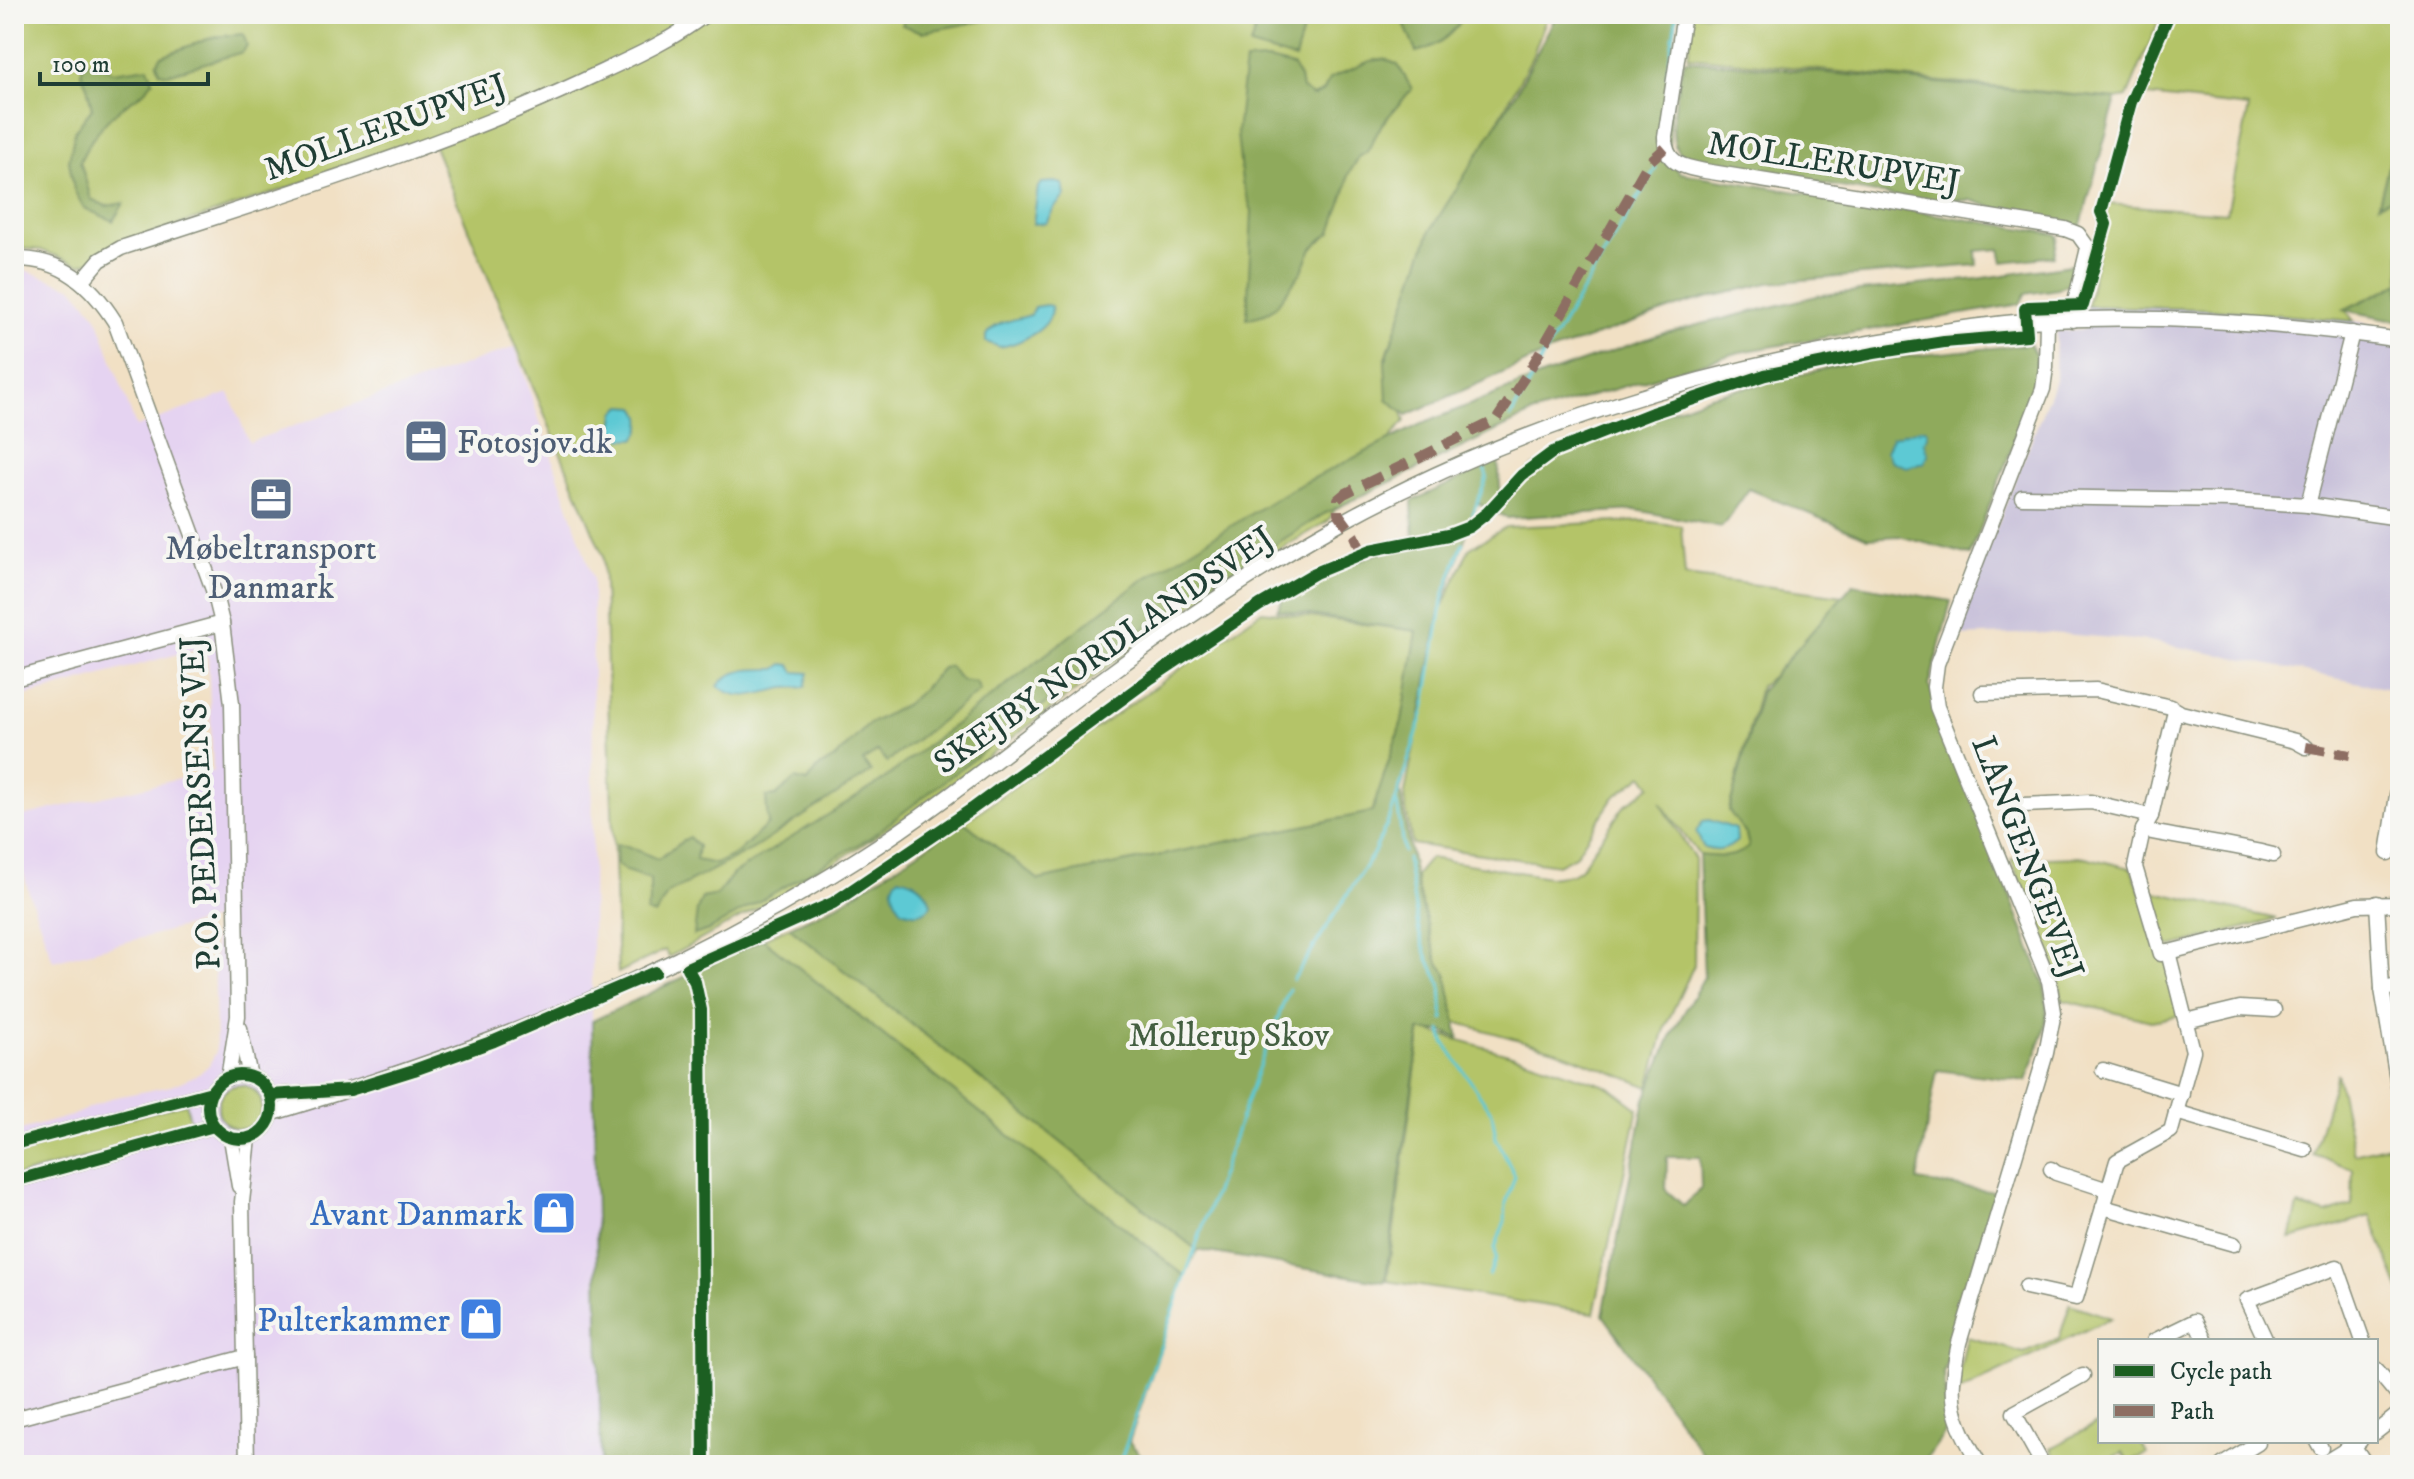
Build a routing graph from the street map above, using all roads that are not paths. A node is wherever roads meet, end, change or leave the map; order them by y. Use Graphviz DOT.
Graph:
graph roads {
  1 [pos="706,14"];
  2 [pos="1684,14"];
  3 [pos="14,259"];
  4 [pos="83,280"];
  5 [pos="2073,320"];
  6 [pos="2047,321"];
  7 [pos="2352,333"];
  8 [pos="2400,340"];
  9 [pos="2022,497"];
  10 [pos="2308,505"];
  11 [pos="2400,518"];
  12 [pos="222,623"];
  13 [pos="14,679"];
  14 [pos="1982,693"];
  15 [pos="2175,711"];
  16 [pos="2306,747"];
  17 [pos="2400,776"];
  18 [pos="2024,805"];
  19 [pos="2151,816"];
  20 [pos="2143,830"];
  21 [pos="2388,853"];
  22 [pos="2273,855"];
  23 [pos="2377,903"];
  24 [pos="2400,904"];
  25 [pos="2168,952"];
  26 [pos="2400,986"];
  27 [pos="2382,989"];
  28 [pos="2274,1010"];
  29 [pos="238,1016"];
  30 [pos="2186,1021"];
  31 [pos="2103,1070"];
  32 [pos="250,1077"];
  33 [pos="228,1078"];
  34 [pos="350,1090"];
  35 [pos="212,1092"];
  36 [pos="2182,1094"];
  37 [pos="271,1095"];
  38 [pos="2400,1097"];
  39 [pos="2176,1112"];
  40 [pos="273,1113"];
  41 [pos="214,1126"];
  42 [pos="231,1138"];
  43 [pos="249,1138"];
  44 [pos="14,1144"];
  45 [pos="2305,1150"];
  46 [pos="2051,1169"];
  47 [pos="14,1181"];
  48 [pos="2108,1190"];
  49 [pos="242,1202"];
  50 [pos="2103,1207"];
  51 [pos="2234,1244"];
  52 [pos="2026,1287"];
  53 [pos="2158,1339"];
  54 [pos="2204,1339"];
  55 [pos="2265,1339"];
  56 [pos="2362,1339"];
  57 [pos="245,1357"];
  58 [pos="2378,1371"];
  59 [pos="2083,1375"];
  60 [pos="2400,1398"];
  61 [pos="2400,1413"];
  62 [pos="14,1419"];
  63 [pos="2378,1430"];
  64 [pos="2258,1443"];
  65 [pos="2357,1443"];
  66 [pos="247,1465"];
  67 [pos="1980,1465"];
  68 [pos="2043,1465"];
  69 [pos="2222,1465"];
  70 [pos="2321,1465"];
  71 [pos="2366,1465"];
  1 -- 4 [label="street, MOLLERUPVEJ"];
  2 -- 5 [label="street, MOLLERUPVEJ"];
  3 -- 4 [label="street"];
  4 -- 12 [label="street, P.O. PEDERSENS VEJ"];
  5 -- 6 [label="street, SKEJBY NORDLANDSVEJ"];
  5 -- 7 [label="street, SKEJBY NORDLANDSVEJ"];
  6 -- 34 [label="street, SKEJBY NORDLANDSVEJ"];
  6 -- 67 [label="street, LANGENGEVEJ"];
  7 -- 8 [label="street, SKEJBY NORDLANDSVEJ"];
  7 -- 10 [label="street"];
  9 -- 10 [label="street"];
  10 -- 11 [label="street"];
  12 -- 13 [label="street"];
  12 -- 29 [label="street, P.O. PEDERSENS VEJ"];
  14 -- 15 [label="street"];
  15 -- 16 [label="street"];
  15 -- 19 [label="street"];
  17 -- 21 [label="street"];
  18 -- 19 [label="street"];
  19 -- 20 [label="street"];
  20 -- 22 [label="street"];
  20 -- 25 [label="street"];
  23 -- 24 [label="street"];
  23 -- 25 [label="street"];
  23 -- 27 [label="street"];
  25 -- 30 [label="street"];
  26 -- 27 [label="street"];
  27 -- 38 [label="street"];
  28 -- 30 [label="street"];
  29 -- 32 [label="street, P.O. PEDERSENS VEJ"];
  29 -- 33 [label="street, P.O. PEDERSENS VEJ"];
  30 -- 36 [label="street"];
  31 -- 36 [label="street"];
  32 -- 33 [label="street"];
  32 -- 37 [label="street"];
  33 -- 35 [label="street"];
  34 -- 37 [label="street, SKEJBY NORDLANDSVEJ"];
  34 -- 40 [label="street, SKEJBY NORDLANDSVEJ"];
  35 -- 41 [label="street"];
  35 -- 44 [label="street"];
  36 -- 39 [label="street"];
  37 -- 40 [label="street"];
  39 -- 45 [label="street"];
  39 -- 48 [label="street"];
  40 -- 43 [label="street"];
  41 -- 42 [label="street"];
  41 -- 47 [label="street"];
  42 -- 43 [label="street"];
  42 -- 49 [label="street"];
  43 -- 49 [label="street"];
  46 -- 48 [label="street"];
  48 -- 50 [label="street"];
  49 -- 57 [label="street"];
  50 -- 51 [label="street"];
  50 -- 52 [label="street"];
  53 -- 54 [label="street"];
  55 -- 56 [label="street"];
  57 -- 62 [label="street"];
  57 -- 66 [label="street"];
  58 -- 60 [label="street"];
  59 -- 68 [label="street"];
  61 -- 63 [label="street"];
  64 -- 69 [label="street"];
  65 -- 70 [label="street"];
  65 -- 71 [label="street"];
}
